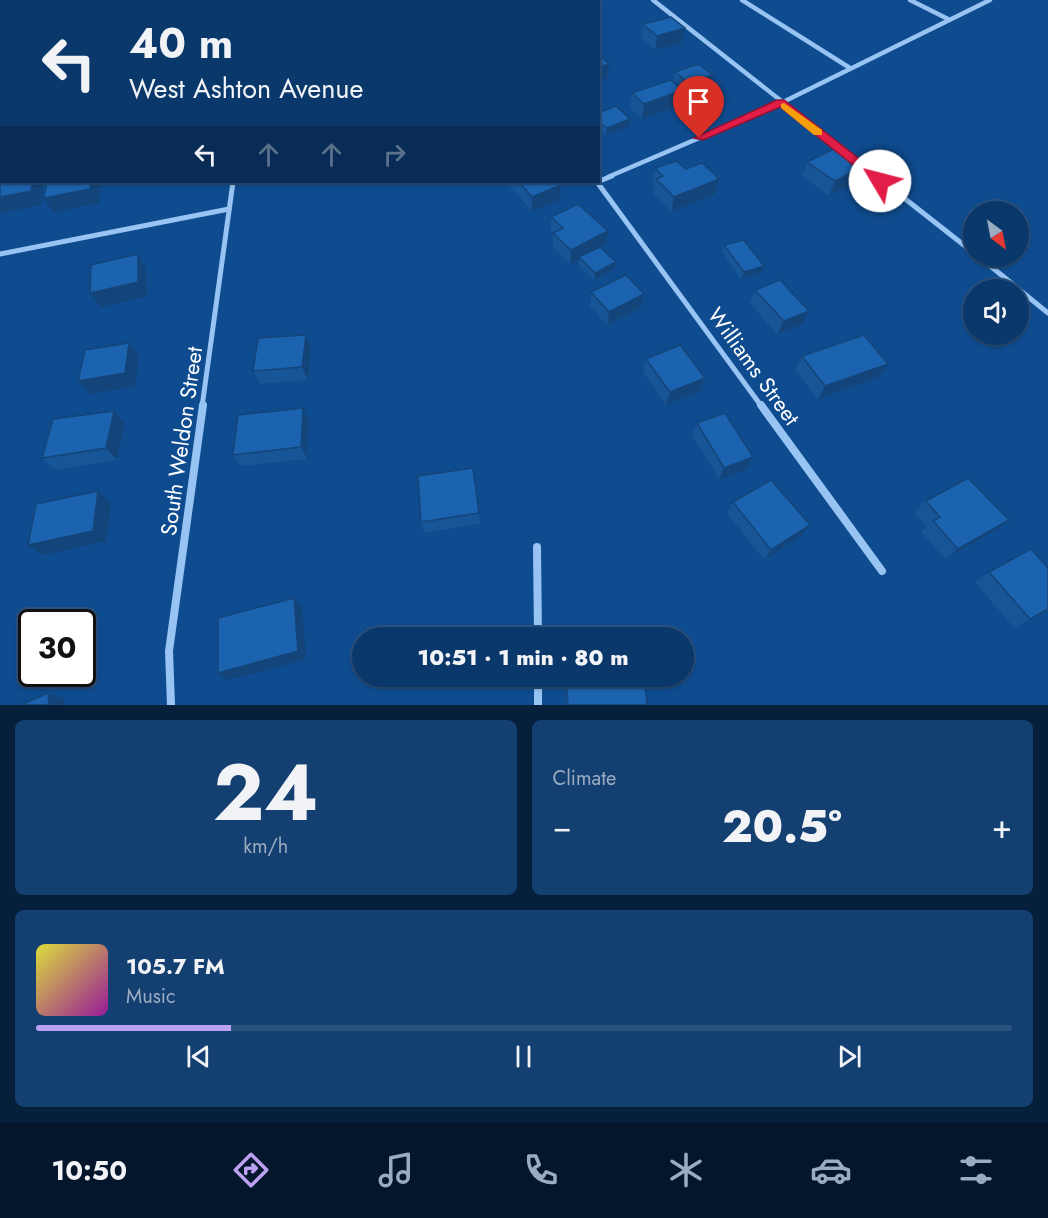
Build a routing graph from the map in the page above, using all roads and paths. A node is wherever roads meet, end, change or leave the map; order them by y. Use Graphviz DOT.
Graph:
graph roads {
  1 [pos="653,0"];
  2 [pos="742,0"];
  3 [pos="910,0"];
  4 [pos="990,0"];
  5 [pos="948,19"];
  6 [pos="850,68"];
  7 [pos="781,103"];
  8 [pos="600,181"];
  9 [pos="233,183"];
  10 [pos="598,183"];
  11 [pos="229,209"];
  12 [pos="963,244"];
  13 [pos="0,254"];
  14 [pos="992,267"];
  15 [pos="1048,313"];
  16 [pos="537,547"];
  17 [pos="882,571"];
  18 [pos="538,627"];
  19 [pos="538,687"];
  20 [pos="171,705"];
  21 [pos="538,705"];
  1 -- 7 [label="street"];
  2 -- 6 [label="street"];
  3 -- 5 [label="street"];
  4 -- 5 [label="street"];
  5 -- 6 [label="street"];
  6 -- 7 [label="street"];
  7 -- 8 [label="street"];
  7 -- 12 [label="street"];
  9 -- 11 [label="street, South Weldon Street"];
  10 -- 17 [label="street, Williams Street"];
  11 -- 13 [label="street"];
  11 -- 20 [label="street, South Weldon Street"];
  14 -- 15 [label="street"];
  16 -- 18 [label="street"];
  19 -- 21 [label="street"];
}
